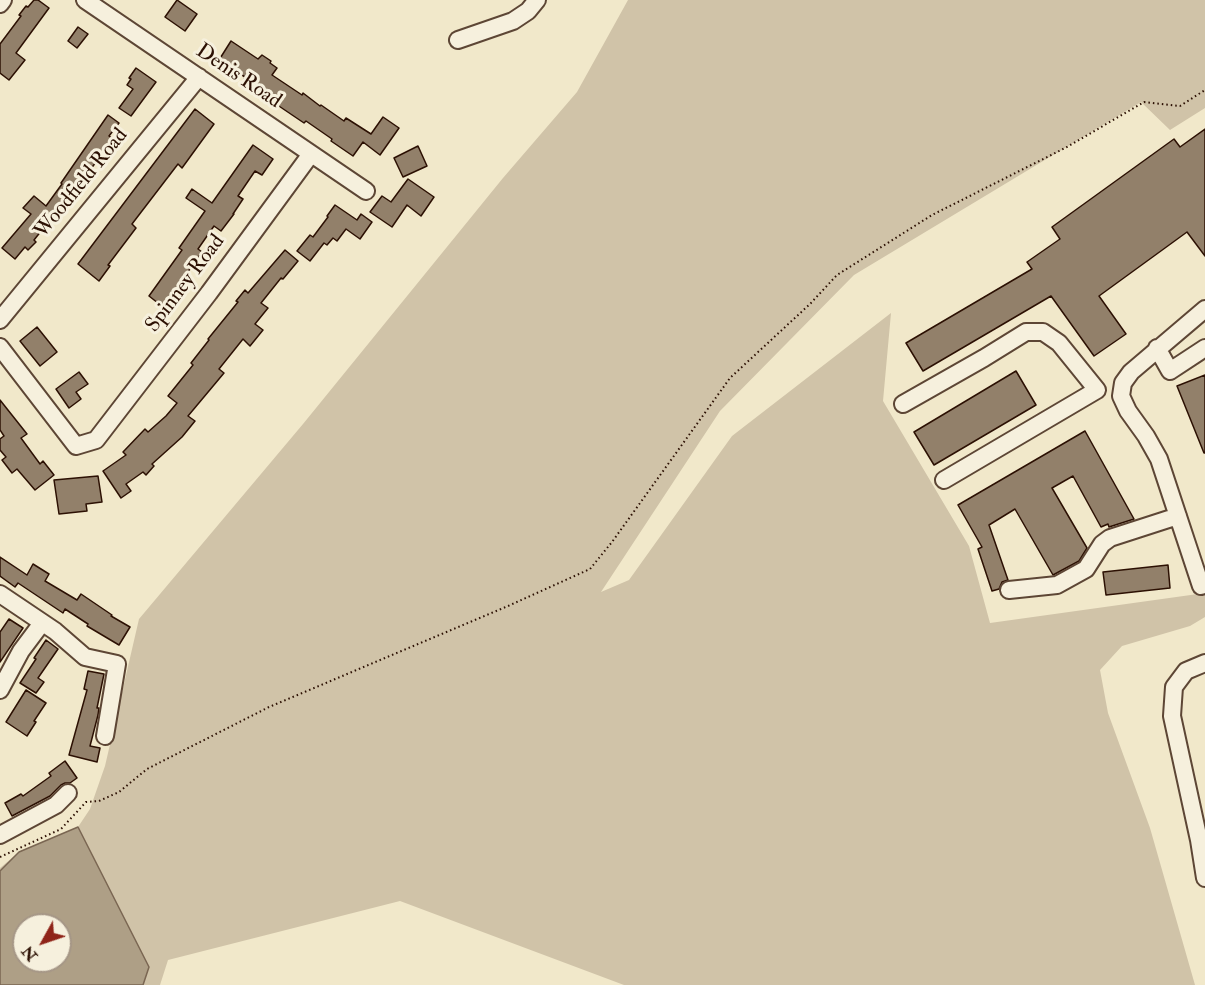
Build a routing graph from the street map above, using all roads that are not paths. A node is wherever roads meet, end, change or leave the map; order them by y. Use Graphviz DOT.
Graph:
graph roads {
  1 [pos="3,0"];
  2 [pos="86,0"];
  3 [pos="537,0"];
  4 [pos="0,4"];
  5 [pos="458,40"];
  6 [pos="198,77"];
  7 [pos="311,154"];
  8 [pos="366,191"];
  9 [pos="1205,309"];
  10 [pos="0,320"];
  11 [pos="0,347"];
  12 [pos="1157,348"];
  13 [pos="1205,348"];
  14 [pos="1096,390"];
  15 [pos="1121,396"];
  16 [pos="903,404"];
  17 [pos="944,480"];
  18 [pos="1178,516"];
  19 [pos="1201,586"];
  20 [pos="1009,590"];
  21 [pos="0,594"];
  22 [pos="42,623"];
  23 [pos="1205,663"];
  24 [pos="0,690"];
  25 [pos="105,736"];
  26 [pos="68,793"];
  27 [pos="2,828"];
  28 [pos="1205,878"];
  1 -- 4 [label="street"];
  2 -- 6 [label="street, Denis Road"];
  3 -- 5 [label="street"];
  6 -- 7 [label="street, Denis Road"];
  6 -- 10 [label="street, Woodfield Road"];
  7 -- 8 [label="street, Denis Road"];
  7 -- 11 [label="street, Spinney Road"];
  9 -- 12 [label="street"];
  12 -- 13 [label="street"];
  12 -- 15 [label="street"];
  14 -- 15 [label="street"];
  14 -- 16 [label="street"];
  14 -- 17 [label="street"];
  15 -- 18 [label="street"];
  18 -- 19 [label="street"];
  18 -- 20 [label="street"];
  21 -- 22 [label="street"];
  22 -- 24 [label="street"];
  22 -- 25 [label="street"];
  23 -- 28 [label="street"];
  26 -- 27 [label="street"];
}
